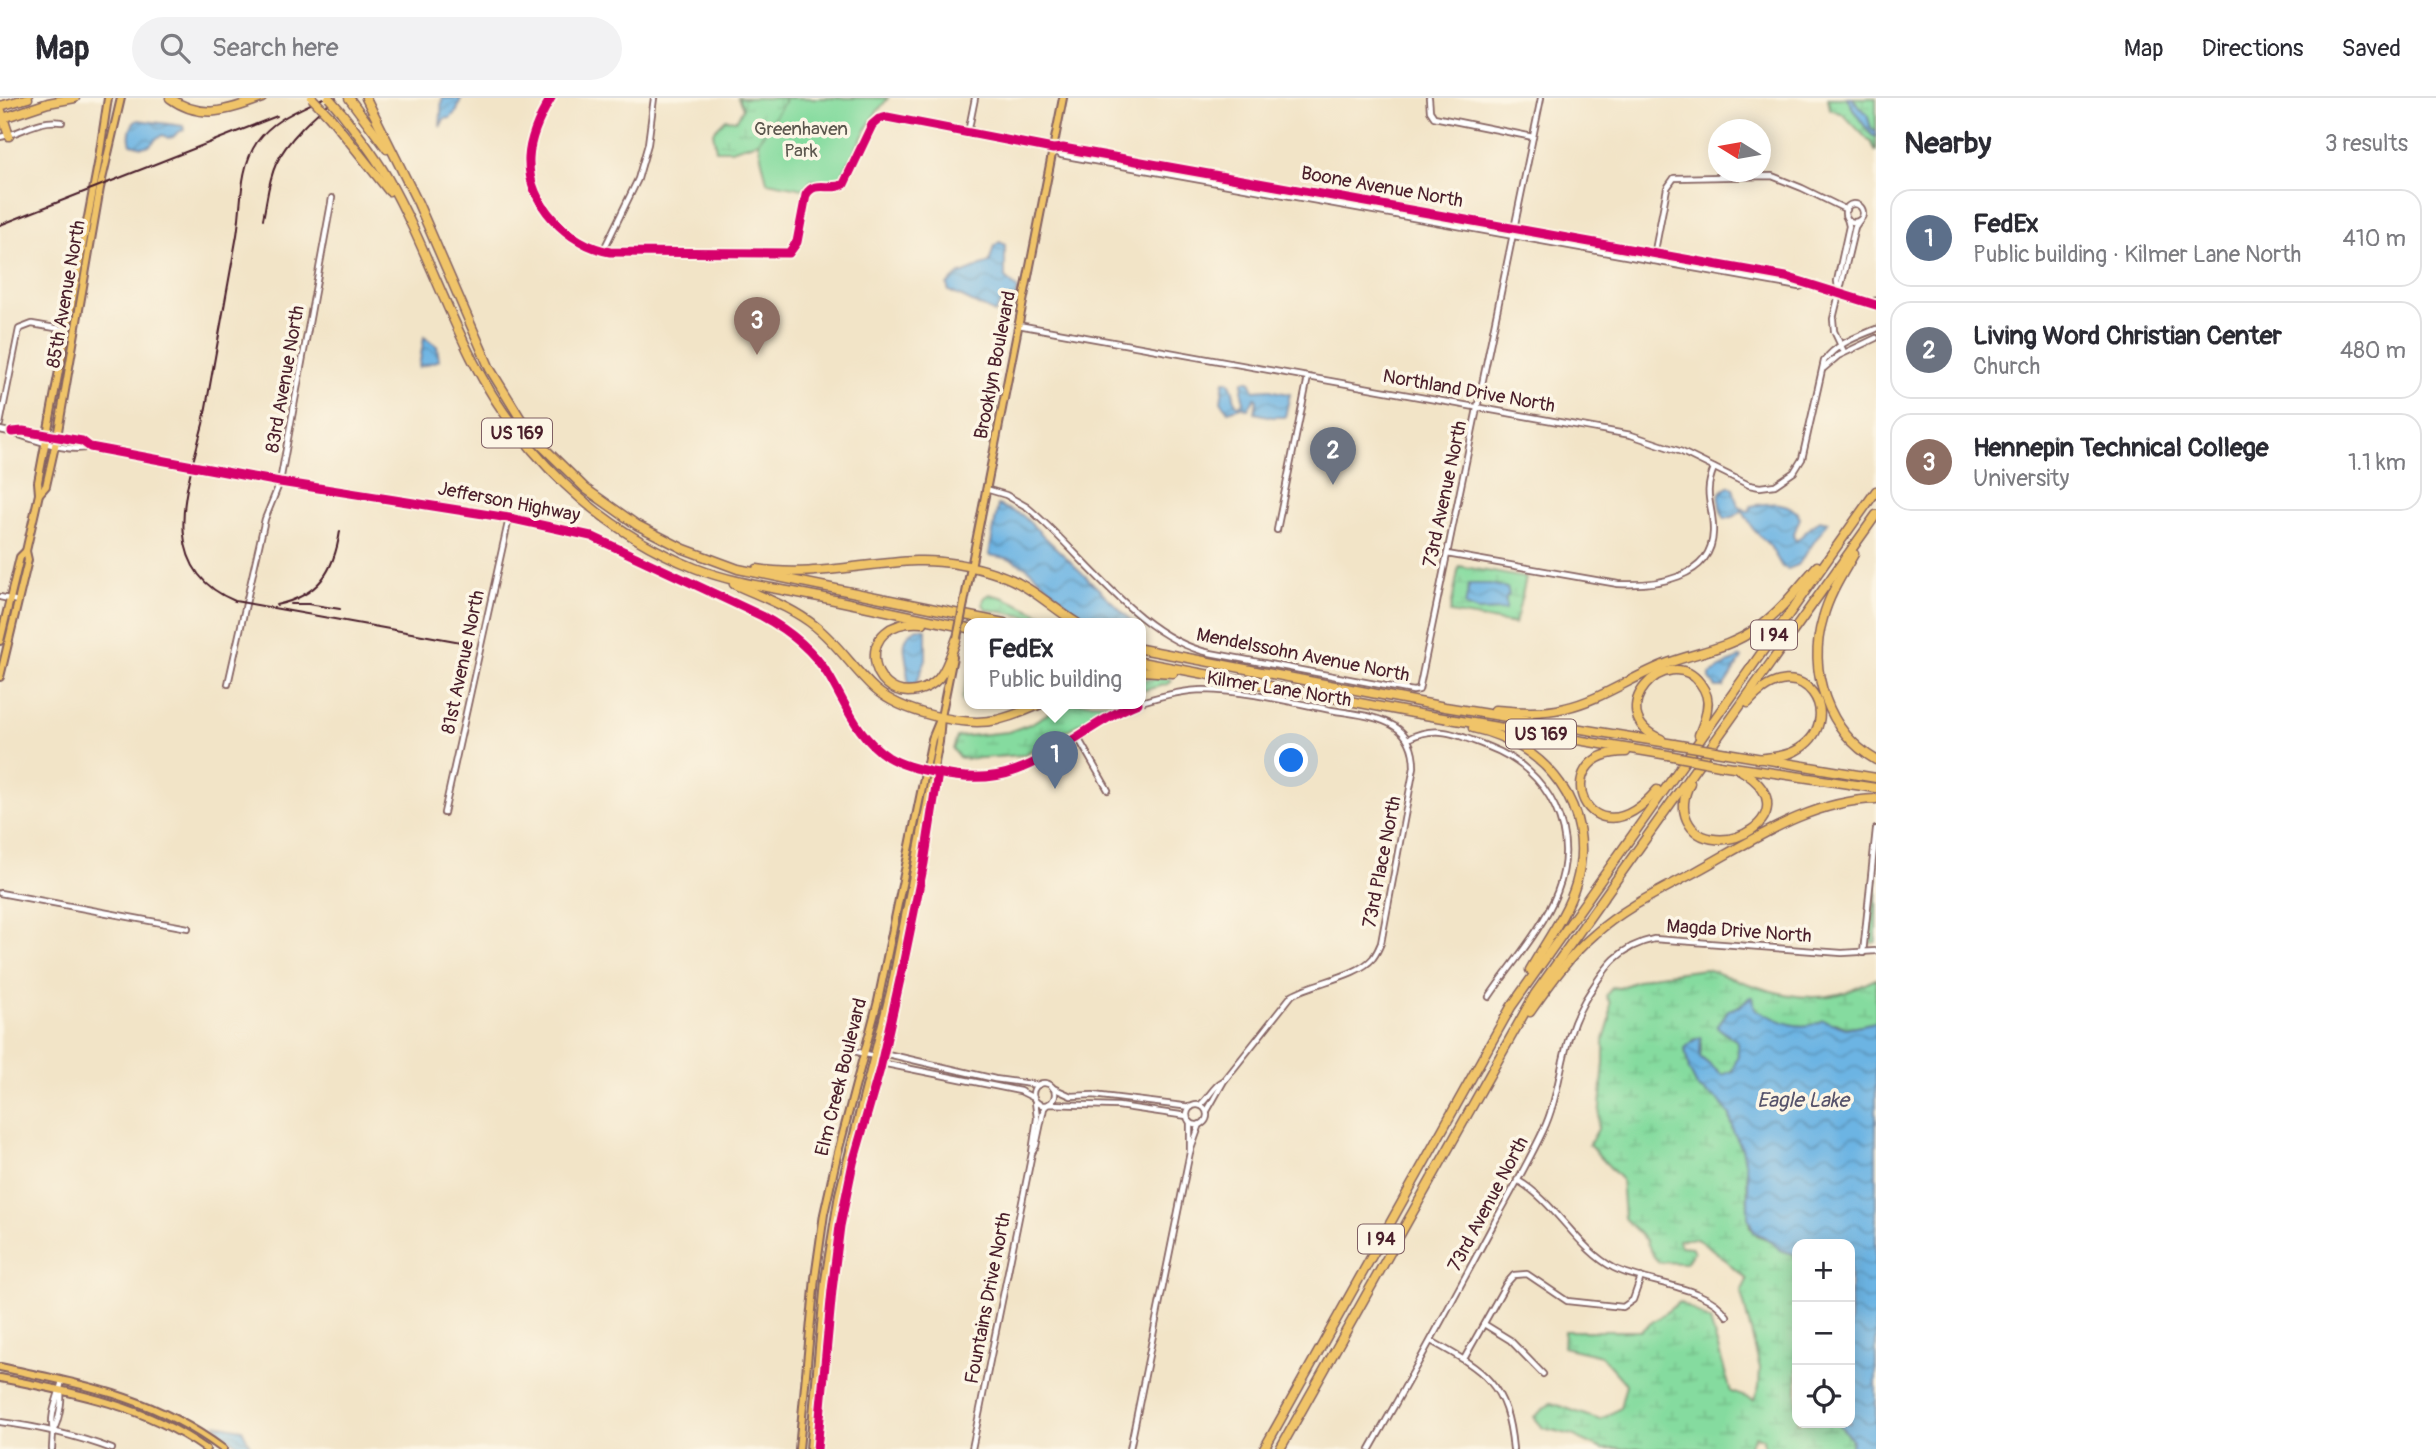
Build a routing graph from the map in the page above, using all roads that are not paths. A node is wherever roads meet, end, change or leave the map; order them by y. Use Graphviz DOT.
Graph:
graph roads {
  1 [pos="28,98"];
  2 [pos="75,98"];
  3 [pos="107,98"];
  4 [pos="121,98"];
  5 [pos="170,98"];
  6 [pos="262,98"];
  7 [pos="312,98"];
  8 [pos="329,98"];
  9 [pos="349,98"];
  10 [pos="551,98"];
  11 [pos="654,98"];
  12 [pos="975,98"];
  13 [pos="1063,98"];
  14 [pos="1429,98"];
  15 [pos="1541,98"];
  16 [pos="367,100"];
  17 [pos="0,107"];
  18 [pos="2,118"];
  19 [pos="62,122"];
  20 [pos="968,133"];
  21 [pos="4,136"];
  22 [pos="1533,137"];
  23 [pos="1053,149"];
  24 [pos="332,198"];
  25 [pos="418,203"];
  26 [pos="1847,210"];
  27 [pos="405,212"];
  28 [pos="1847,218"];
  29 [pos="1858,221"];
  30 [pos="1514,229"];
  31 [pos="1513,236"];
  32 [pos="87,242"];
  33 [pos="603,251"];
  34 [pos="1654,254"];
  35 [pos="1653,261"];
  36 [pos="82,271"];
  37 [pos="1806,285"];
  38 [pos="1838,292"];
  39 [pos="1874,303"];
  40 [pos="1018,325"];
  41 [pos="1876,329"];
  42 [pos="68,330"];
  43 [pos="1876,338"];
  44 [pos="1841,345"];
  45 [pos="1844,352"];
  46 [pos="1824,368"];
  47 [pos="1308,377"];
  48 [pos="1478,407"];
  49 [pos="0,424"];
  50 [pos="0,430"];
  51 [pos="57,436"];
  52 [pos="47,439"];
  53 [pos="55,444"];
  54 [pos="90,447"];
  55 [pos="1714,468"];
  56 [pos="280,482"];
  57 [pos="986,489"];
  58 [pos="1876,491"];
  59 [pos="39,494"];
  60 [pos="1876,515"];
  61 [pos="509,518"];
  62 [pos="1850,527"];
  63 [pos="1277,530"];
  64 [pos="684,549"];
  65 [pos="26,551"];
  66 [pos="1447,554"];
  67 [pos="971,568"];
  68 [pos="715,575"];
  69 [pos="0,597"];
  70 [pos="10,599"];
  71 [pos="18,601"];
  72 [pos="978,618"];
  73 [pos="1070,618"];
  74 [pos="1143,618"];
  75 [pos="1146,621"];
  76 [pos="964,628"];
  77 [pos="964,628"];
  78 [pos="957,638"];
  79 [pos="0,641"];
  80 [pos="1146,648"];
  81 [pos="1146,663"];
  82 [pos="1146,671"];
  83 [pos="0,677"];
  84 [pos="1251,683"];
  85 [pos="228,684"];
  86 [pos="1419,690"];
  87 [pos="1146,702"];
  88 [pos="1445,707"];
  89 [pos="1026,709"];
  90 [pos="1129,709"];
  91 [pos="1413,713"];
  92 [pos="941,718"];
  93 [pos="1077,736"];
  94 [pos="1408,739"];
  95 [pos="1697,742"];
  96 [pos="1674,744"];
  97 [pos="1712,745"];
  98 [pos="1689,753"];
  99 [pos="1668,755"];
  100 [pos="1706,755"];
  101 [pos="1758,759"];
  102 [pos="1876,760"];
  103 [pos="1735,767"];
  104 [pos="925,770"];
  105 [pos="933,772"];
  106 [pos="1876,778"];
  107 [pos="1876,788"];
  108 [pos="1108,790"];
  109 [pos="1876,799"];
  110 [pos="444,813"];
  111 [pos="1876,829"];
  112 [pos="0,893"];
  113 [pos="188,928"];
  114 [pos="1876,951"];
  115 [pos="1863,953"];
  116 [pos="1609,964"];
  117 [pos="1489,998"];
  118 [pos="1497,1028"];
  119 [pos="854,1051"];
  120 [pos="864,1054"];
  121 [pos="874,1056"];
  122 [pos="1495,1064"];
  123 [pos="1224,1081"];
  124 [pos="1038,1085"];
  125 [pos="1053,1088"];
  126 [pos="1034,1099"];
  127 [pos="1048,1104"];
  128 [pos="1200,1105"];
  129 [pos="1191,1107"];
  130 [pos="1207,1111"];
  131 [pos="1188,1116"];
  132 [pos="1190,1122"];
  133 [pos="1200,1125"];
  134 [pos="1190,1152"];
  135 [pos="1032,1153"];
  136 [pos="1517,1180"];
  137 [pos="1641,1277"];
  138 [pos="1727,1316"];
  139 [pos="1484,1324"];
  140 [pos="1431,1341"];
  141 [pos="1464,1359"];
  142 [pos="0,1367"];
  143 [pos="1544,1374"];
  144 [pos="0,1378"];
  145 [pos="62,1380"];
  146 [pos="61,1390"];
  147 [pos="0,1422"];
  148 [pos="53,1431"];
  149 [pos="52,1449"];
  150 [pos="112,1449"];
  151 [pos="206,1449"];
  152 [pos="223,1449"];
  153 [pos="799,1449"];
  154 [pos="810,1449"];
  155 [pos="972,1449"];
  156 [pos="1130,1449"];
  157 [pos="1264,1449"];
  158 [pos="1280,1449"];
  159 [pos="1371,1449"];
  160 [pos="1513,1449"];
  1 -- 17 [label="highway"];
  2 -- 18 [label="highway"];
  3 -- 32 [label="main road, 85th Avenue North"];
  4 -- 32 [label="main road, 85th Avenue North"];
  5 -- 6 [label="highway"];
  7 -- 27 [label="highway, bridge"];
  8 -- 27 [label="highway, US 169, bridge"];
  9 -- 25 [label="highway, US 169"];
  10 -- 33 [label="street"];
  11 -- 33 [label="street"];
  12 -- 20 [label="street"];
  13 -- 23 [label="main road, Brooklyn Boulevard"];
  14 -- 22 [label="street"];
  15 -- 22 [label="street, 73rd Avenue North"];
  16 -- 25 [label="highway"];
  17 -- 18 [label="highway"];
  18 -- 21 [label="highway"];
  19 -- 21 [label="street"];
  20 -- 23 [label="street, Boone Avenue North"];
  20 -- 33 [label="street, Boone Avenue North"];
  22 -- 30 [label="street, 73rd Avenue North"];
  23 -- 30 [label="street, Boone Avenue North"];
  23 -- 31 [label="street, Boone Avenue North"];
  23 -- 40 [label="main road, Brooklyn Boulevard"];
  24 -- 56 [label="street, 83rd Avenue North"];
  25 -- 64 [label="highway, US 169"];
  26 -- 28 [label="street"];
  26 -- 29 [label="street"];
  26 -- 34 [label="street"];
  27 -- 68 [label="highway, US 169"];
  28 -- 29 [label="street"];
  28 -- 38 [label="street"];
  29 -- 38 [label="street"];
  30 -- 31 [label="street, 73rd Avenue North"];
  30 -- 34 [label="street, Boone Avenue North"];
  31 -- 35 [label="street, Boone Avenue North"];
  31 -- 48 [label="street, 73rd Avenue North"];
  32 -- 36 [label="main road, 85th Avenue North"];
  34 -- 35 [label="street"];
  34 -- 37 [label="street, Boone Avenue North"];
  35 -- 37 [label="street, Boone Avenue North"];
  36 -- 42 [label="main road, 85th Avenue North"];
  36 -- 51 [label="main road, 85th Avenue North"];
  37 -- 38 [label="street, Boone Avenue North"];
  38 -- 39 [label="street, Boone Avenue North"];
  38 -- 44 [label="street"];
  40 -- 47 [label="street, Northland Drive North"];
  40 -- 57 [label="main road, Brooklyn Boulevard"];
  41 -- 44 [label="street, Northland Drive North"];
  42 -- 49 [label="street"];
  42 -- 52 [label="main road, 85th Avenue North"];
  43 -- 45 [label="street"];
  44 -- 45 [label="street"];
  44 -- 46 [label="street, Northland Drive North"];
  45 -- 46 [label="street"];
  46 -- 55 [label="street, Northland Drive North"];
  47 -- 48 [label="street, Northland Drive North"];
  47 -- 63 [label="street"];
  48 -- 55 [label="street, Northland Drive North"];
  48 -- 66 [label="street, 73rd Avenue North"];
  50 -- 52 [label="street, Jefferson Highway"];
  51 -- 52 [label="street, Jefferson Highway"];
  51 -- 53 [label="main road, 85th Avenue North"];
  51 -- 54 [label="street, Jefferson Highway"];
  52 -- 53 [label="street, Jefferson Highway"];
  52 -- 59 [label="main road, 85th Avenue North"];
  53 -- 54 [label="street, Jefferson Highway"];
  53 -- 59 [label="main road, 85th Avenue North"];
  54 -- 56 [label="street, Jefferson Highway"];
  55 -- 66 [label="street"];
  56 -- 61 [label="street, Jefferson Highway"];
  56 -- 85 [label="street, 83rd Avenue North"];
  57 -- 67 [label="main road, Brooklyn Boulevard"];
  57 -- 74 [label="street, Mendelssohn Avenue North"];
  58 -- 62 [label="highway, I 94"];
  59 -- 65 [label="main road, 85th Avenue North"];
  60 -- 97 [label="highway, I 94"];
  60 -- 102 [label="highway"];
  61 -- 104 [label="street, Jefferson Highway"];
  61 -- 110 [label="street, 81st Avenue North"];
  62 -- 88 [label="highway"];
  62 -- 95 [label="highway, I 94"];
  64 -- 67 [label="highway"];
  64 -- 72 [label="highway, US 169"];
  65 -- 70 [label="main road, 85th Avenue North"];
  65 -- 71 [label="main road, 85th Avenue North"];
  66 -- 86 [label="street, 73rd Avenue North"];
  67 -- 73 [label="highway"];
  67 -- 78 [label="main road, Brooklyn Boulevard, bridge"];
  68 -- 76 [label="highway, US 169"];
  68 -- 92 [label="highway"];
  69 -- 70 [label="street"];
  70 -- 71 [label="street"];
  70 -- 79 [label="main road, 85th Avenue North"];
  71 -- 83 [label="main road, 85th Avenue North"];
  75 -- 86 [label="street, Mendelssohn Avenue North"];
  77 -- 78 [label="highway"];
  78 -- 92 [label="main road, Elm Creek Boulevard"];
  80 -- 88 [label="highway, US 169"];
  81 -- 84 [label="highway, US 169"];
  82 -- 84 [label="highway"];
  84 -- 91 [label="highway, US 169"];
  87 -- 94 [label="street, Kilmer Lane North"];
  88 -- 96 [label="highway, US 169"];
  89 -- 92 [label="highway"];
  90 -- 93 [label="street, Kilmer Lane North"];
  91 -- 99 [label="highway, US 169"];
  91 -- 118 [label="highway"];
  92 -- 104 [label="main road, Elm Creek Boulevard"];
  92 -- 105 [label="main road, Elm Creek Boulevard"];
  93 -- 105 [label="street, Kilmer Lane North"];
  93 -- 108 [label="street"];
  94 -- 117 [label="street"];
  94 -- 123 [label="street, 73rd Place North"];
  95 -- 96 [label="highway"];
  95 -- 98 [label="highway, I 94"];
  96 -- 101 [label="highway, US 169, bridge"];
  97 -- 100 [label="highway, I 94"];
  97 -- 101 [label="highway"];
  98 -- 99 [label="highway"];
  98 -- 118 [label="highway, I 94"];
  99 -- 103 [label="highway, US 169, bridge"];
  100 -- 103 [label="highway"];
  100 -- 122 [label="highway, I 94"];
  101 -- 106 [label="highway, US 169"];
  103 -- 107 [label="highway, US 169"];
  104 -- 105 [label="street, Jefferson Highway"];
  104 -- 120 [label="main road, Elm Creek Boulevard"];
  105 -- 121 [label="main road, Elm Creek Boulevard"];
  109 -- 122 [label="highway"];
  111 -- 115 [label="street"];
  112 -- 113 [label="street"];
  114 -- 115 [label="street, Magda Drive North"];
  115 -- 116 [label="street, Magda Drive North"];
  116 -- 136 [label="street, 73rd Avenue North"];
  118 -- 157 [label="highway, I 94"];
  119 -- 120 [label="street"];
  120 -- 121 [label="street"];
  120 -- 153 [label="main road, Elm Creek Boulevard"];
  121 -- 124 [label="street"];
  121 -- 126 [label="street"];
  121 -- 154 [label="main road, Elm Creek Boulevard"];
  122 -- 158 [label="highway, I 94"];
  123 -- 128 [label="street, 73rd Place North"];
  123 -- 130 [label="street, 73rd Place North"];
  124 -- 125 [label="street"];
  124 -- 126 [label="street"];
  125 -- 127 [label="street"];
  125 -- 129 [label="street"];
  126 -- 127 [label="street"];
  126 -- 135 [label="street, Fountains Drive North"];
  127 -- 131 [label="street"];
  127 -- 135 [label="street, Fountains Drive North"];
  128 -- 129 [label="street"];
  128 -- 130 [label="street"];
  129 -- 131 [label="street"];
  130 -- 133 [label="street"];
  131 -- 132 [label="street"];
  132 -- 133 [label="street"];
  132 -- 134 [label="street"];
  133 -- 134 [label="street"];
  134 -- 156 [label="street"];
  135 -- 155 [label="street, Fountains Drive North"];
  136 -- 137 [label="street"];
  136 -- 140 [label="street, 73rd Avenue North"];
  137 -- 138 [label="street"];
  137 -- 139 [label="street"];
  139 -- 141 [label="street"];
  139 -- 143 [label="street"];
  140 -- 141 [label="street"];
  140 -- 159 [label="street, 73rd Avenue North"];
  141 -- 160 [label="street"];
  142 -- 145 [label="main road"];
  144 -- 146 [label="main road"];
  145 -- 146 [label="street"];
  145 -- 152 [label="main road"];
  146 -- 148 [label="street"];
  146 -- 151 [label="main road"];
  147 -- 148 [label="street"];
  148 -- 149 [label="street"];
  148 -- 150 [label="street"];
}
